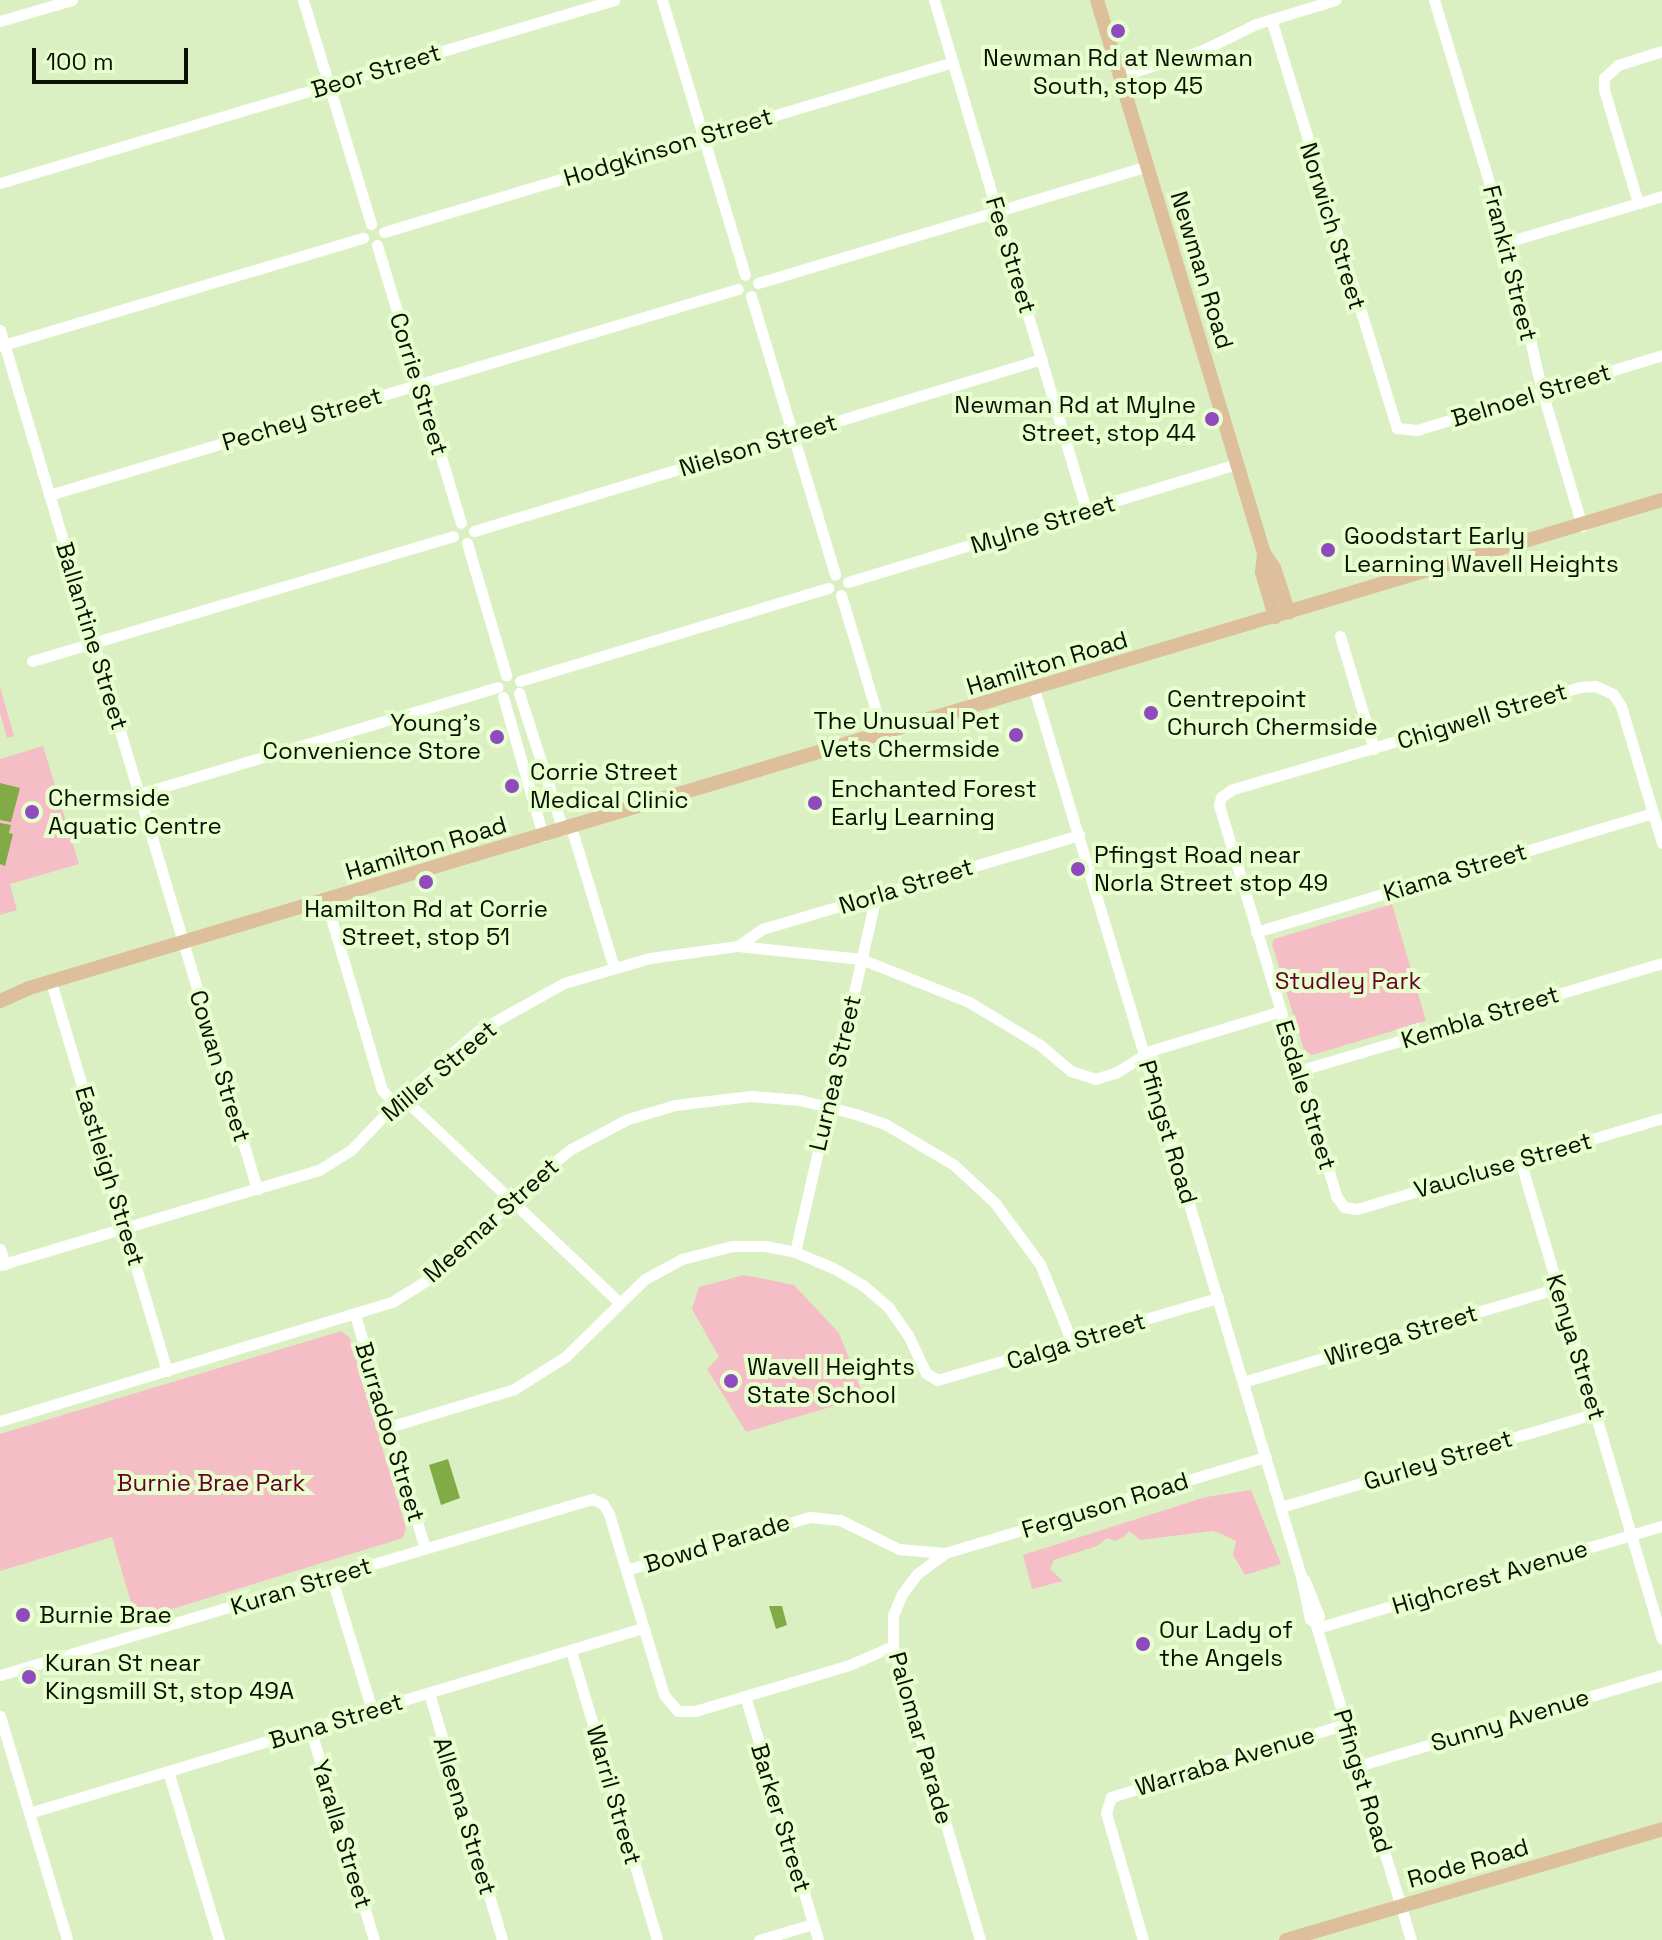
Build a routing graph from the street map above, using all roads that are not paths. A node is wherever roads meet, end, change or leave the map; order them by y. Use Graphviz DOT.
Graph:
graph roads {
  1 [pos="72,0"];
  2 [pos="303,0"];
  3 [pos="614,0"];
  4 [pos="662,0"];
  5 [pos="934,0"];
  6 [pos="1097,0"];
  7 [pos="1335,0"];
  8 [pos="1434,0"];
  9 [pos="1271,19"];
  10 [pos="0,21"];
  11 [pos="1662,51"];
  12 [pos="953,62"];
  13 [pos="1120,76"];
  14 [pos="329,85"];
  15 [pos="703,136"];
  16 [pos="1147,166"];
  17 [pos="0,183"];
  18 [pos="1662,196"];
  19 [pos="1638,203"];
  20 [pos="997,212"];
  21 [pos="371,224"];
  22 [pos="384,232"];
  23 [pos="363,238"];
  24 [pos="1507,242"];
  25 [pos="377,245"];
  26 [pos="745,275"];
  27 [pos="758,283"];
  28 [pos="738,289"];
  29 [pos="751,296"];
  30 [pos="0,330"];
  31 [pos="2,346"];
  32 [pos="1662,355"];
  33 [pos="1042,359"];
  34 [pos="418,384"];
  35 [pos="1542,391"];
  36 [pos="1400,430"];
  37 [pos="792,435"];
  38 [pos="1237,464"];
  39 [pos="49,495"];
  40 [pos="1662,500"];
  41 [pos="1086,510"];
  42 [pos="461,523"];
  43 [pos="1582,526"];
  44 [pos="474,531"];
  45 [pos="453,536"];
  46 [pos="467,543"];
  47 [pos="835,575"];
  48 [pos="848,582"];
  49 [pos="828,588"];
  50 [pos="841,595"];
  51 [pos="1282,615"];
  52 [pos="1340,636"];
  53 [pos="94,644"];
  54 [pos="32,661"];
  55 [pos="506,675"];
  56 [pos="519,687"];
  57 [pos="1034,689"];
  58 [pos="500,692"];
  59 [pos="883,734"];
  60 [pos="1374,749"];
  61 [pos="139,794"];
  62 [pos="1221,797"];
  63 [pos="1653,813"];
  64 [pos="567,828"];
  65 [pos="1079,835"];
  66 [pos="543,836"];
  67 [pos="1662,843"];
  68 [pos="876,895"];
  69 [pos="326,901"];
  70 [pos="1256,932"];
  71 [pos="183,943"];
  72 [pos="738,946"];
  73 [pos="861,959"];
  74 [pos="1662,963"];
  75 [pos="614,968"];
  76 [pos="51,982"];
  77 [pos="29,988"];
  78 [pos="0,990"];
  79 [pos="0,1001"];
  80 [pos="1281,1011"];
  81 [pos="1145,1055"];
  82 [pos="1298,1071"];
  83 [pos="398,1100"];
  84 [pos="827,1106"];
  85 [pos="1662,1118"];
  86 [pos="1520,1160"];
  87 [pos="257,1189"];
  88 [pos="511,1200"];
  89 [pos="1344,1207"];
  90 [pos="125,1228"];
  91 [pos="0,1249"];
  92 [pos="795,1252"];
  93 [pos="2,1264"];
  94 [pos="1558,1288"];
  95 [pos="1218,1298"];
  96 [pos="619,1302"];
  97 [pos="355,1315"];
  98 [pos="1072,1342"];
  99 [pos="167,1371"];
  100 [pos="1243,1382"];
  101 [pos="1596,1413"];
  102 [pos="0,1421"];
  103 [pos="389,1427"];
  104 [pos="1266,1457"];
  105 [pos="1281,1507"];
  106 [pos="1662,1526"];
  107 [pos="1632,1535"];
  108 [pos="425,1549"];
  109 [pos="945,1553"];
  110 [pos="626,1570"];
  111 [pos="331,1576"];
  112 [pos="1316,1625"];
  113 [pos="643,1628"];
  114 [pos="1662,1638"];
  115 [pos="893,1646"];
  116 [pos="571,1651"];
  117 [pos="0,1675"];
  118 [pos="1662,1675"];
  119 [pos="429,1693"];
  120 [pos="745,1696"];
  121 [pos="372,1710"];
  122 [pos="0,1716"];
  123 [pos="1345,1724"];
  124 [pos="310,1728"];
  125 [pos="1358,1766"];
  126 [pos="168,1771"];
  127 [pos="29,1813"];
  128 [pos="1662,1829"];
  129 [pos="1400,1906"];
  130 [pos="813,1924"];
  131 [pos="67,1940"];
  132 [pos="219,1940"];
  133 [pos="374,1940"];
  134 [pos="502,1940"];
  135 [pos="657,1940"];
  136 [pos="759,1940"];
  137 [pos="818,1940"];
  138 [pos="980,1940"];
  139 [pos="1143,1940"];
  140 [pos="1286,1940"];
  141 [pos="1411,1940"];
  1 -- 10 [label="street"];
  2 -- 14 [label="street"];
  3 -- 14 [label="street, Beor Street"];
  4 -- 15 [label="street"];
  5 -- 12 [label="street, Fee Street"];
  6 -- 13 [label="main road, Newman Road"];
  7 -- 9 [label="street"];
  8 -- 24 [label="street, Frankit Street"];
  9 -- 13 [label="street"];
  9 -- 36 [label="street, Norwich Street"];
  11 -- 19 [label="street"];
  12 -- 15 [label="street, Hodgkinson Street"];
  12 -- 20 [label="street, Fee Street"];
  13 -- 16 [label="main road, Newman Road"];
  14 -- 17 [label="street, Beor Street"];
  14 -- 21 [label="street"];
  15 -- 22 [label="street, Hodgkinson Street"];
  15 -- 26 [label="street"];
  16 -- 20 [label="street"];
  16 -- 38 [label="main road, Newman Road"];
  18 -- 19 [label="street"];
  19 -- 24 [label="street"];
  20 -- 27 [label="street"];
  20 -- 33 [label="street, Fee Street"];
  21 -- 22 [label="street"];
  21 -- 23 [label="street"];
  22 -- 25 [label="street"];
  23 -- 25 [label="street"];
  23 -- 31 [label="street"];
  24 -- 35 [label="street, Frankit Street"];
  25 -- 34 [label="street, Corrie Street"];
  26 -- 27 [label="street"];
  26 -- 28 [label="street"];
  27 -- 29 [label="street"];
  28 -- 29 [label="street"];
  28 -- 34 [label="street, Pechey Street"];
  29 -- 37 [label="street"];
  30 -- 31 [label="street, Ballantine Street"];
  31 -- 39 [label="street, Ballantine Street"];
  32 -- 35 [label="street, Belnoel Street"];
  33 -- 37 [label="street, Nielson Street"];
  33 -- 41 [label="street, Fee Street"];
  34 -- 39 [label="street, Pechey Street"];
  34 -- 42 [label="street, Corrie Street"];
  35 -- 36 [label="street, Belnoel Street"];
  35 -- 43 [label="street, Frankit Street"];
  37 -- 44 [label="street, Nielson Street"];
  37 -- 47 [label="street"];
  38 -- 41 [label="street, Mylne Street"];
  38 -- 51 [label="main road, Newman Road"];
  39 -- 53 [label="street, Ballantine Street"];
  40 -- 43 [label="main road, Hamilton Road"];
  41 -- 48 [label="street, Mylne Street"];
  42 -- 44 [label="street"];
  42 -- 45 [label="street"];
  43 -- 51 [label="main road, Hamilton Road"];
  44 -- 46 [label="street"];
  45 -- 46 [label="street"];
  45 -- 53 [label="street"];
  46 -- 55 [label="street"];
  47 -- 48 [label="street"];
  47 -- 49 [label="street"];
  48 -- 50 [label="street"];
  49 -- 50 [label="street"];
  49 -- 56 [label="street"];
  50 -- 59 [label="street"];
  51 -- 57 [label="main road, Hamilton Road"];
  52 -- 60 [label="street"];
  53 -- 54 [label="street"];
  53 -- 61 [label="street, Ballantine Street"];
  55 -- 56 [label="street"];
  55 -- 58 [label="street"];
  56 -- 58 [label="street"];
  56 -- 64 [label="street"];
  57 -- 59 [label="main road, Hamilton Road"];
  57 -- 65 [label="street, Pfingst Road"];
  58 -- 61 [label="street"];
  58 -- 66 [label="street"];
  59 -- 64 [label="main road, Hamilton Road"];
  60 -- 62 [label="street, Chigwell Street"];
  60 -- 63 [label="street, Chigwell Street"];
  61 -- 71 [label="street, Ballantine Street"];
  62 -- 70 [label="street, Esdale Street"];
  63 -- 67 [label="street"];
  63 -- 70 [label="street, Kiama Street"];
  64 -- 66 [label="main road, Hamilton Road"];
  64 -- 75 [label="street"];
  65 -- 68 [label="street, Norla Street"];
  65 -- 81 [label="street, Pfingst Road"];
  66 -- 69 [label="main road, Hamilton Road"];
  68 -- 72 [label="street, Norla Street"];
  68 -- 73 [label="street, Lurnea Street"];
  69 -- 71 [label="main road, Hamilton Road"];
  69 -- 83 [label="street"];
  70 -- 80 [label="street, Esdale Street"];
  71 -- 76 [label="main road, Hamilton Road"];
  71 -- 87 [label="street, Cowan Street"];
  72 -- 73 [label="street, Miller Street"];
  72 -- 75 [label="street, Miller Street"];
  73 -- 81 [label="street, Miller Street"];
  73 -- 84 [label="street, Lurnea Street"];
  74 -- 82 [label="street, Kembla Street"];
  75 -- 83 [label="street, Miller Street"];
  76 -- 77 [label="main road, Hamilton Road"];
  76 -- 90 [label="street, Eastleigh Street"];
  77 -- 78 [label="main road, Hamilton Road"];
  77 -- 79 [label="main road, Hamilton Road"];
  80 -- 81 [label="street, Miller Street"];
  80 -- 82 [label="street, Esdale Street"];
  81 -- 95 [label="street, Pfingst Road"];
  82 -- 89 [label="street, Esdale Street"];
  83 -- 87 [label="street, Miller Street"];
  83 -- 88 [label="street"];
  84 -- 88 [label="street, Meemar Street"];
  84 -- 92 [label="street, Lurnea Street"];
  84 -- 98 [label="street, Meemar Street"];
  85 -- 86 [label="street, Vaucluse Street"];
  86 -- 89 [label="street, Vaucluse Street"];
  86 -- 94 [label="street, Kenya Street"];
  87 -- 90 [label="street, Miller Street"];
  88 -- 96 [label="street"];
  88 -- 97 [label="street, Meemar Street"];
  90 -- 93 [label="street, Miller Street"];
  90 -- 99 [label="street, Eastleigh Street"];
  91 -- 93 [label="street"];
  92 -- 96 [label="street"];
  92 -- 98 [label="street, Calga Street"];
  94 -- 100 [label="street, Wirega Street"];
  94 -- 101 [label="street, Kenya Street"];
  95 -- 98 [label="street, Calga Street"];
  95 -- 100 [label="street, Pfingst Road"];
  96 -- 103 [label="street"];
  97 -- 99 [label="street, Meemar Street"];
  97 -- 103 [label="street, Burradoo Street"];
  99 -- 102 [label="street, Meemar Street"];
  100 -- 104 [label="street, Pfingst Road"];
  101 -- 105 [label="street, Gurley Street"];
  101 -- 107 [label="street, Kenya Street"];
  103 -- 108 [label="street, Burradoo Street"];
  104 -- 105 [label="street, Pfingst Road"];
  104 -- 109 [label="street, Ferguson Road"];
  105 -- 112 [label="street, Pfingst Road"];
  106 -- 107 [label="street, Highcrest Avenue"];
  107 -- 112 [label="street, Highcrest Avenue"];
  107 -- 114 [label="street, Kenya Street"];
  108 -- 110 [label="street, Kuran Street"];
  108 -- 111 [label="street, Kuran Street"];
  109 -- 110 [label="street, Bowd Parade"];
  109 -- 115 [label="street, Palomar Parade"];
  110 -- 113 [label="street"];
  111 -- 117 [label="street, Kuran Street"];
  111 -- 121 [label="street"];
  112 -- 123 [label="street, Pfingst Road"];
  113 -- 116 [label="street, Buna Street"];
  113 -- 120 [label="street"];
  115 -- 120 [label="street"];
  115 -- 138 [label="street, Palomar Parade"];
  116 -- 119 [label="street, Buna Street"];
  116 -- 135 [label="street, Warril Street"];
  118 -- 125 [label="street, Sunny Avenue"];
  119 -- 121 [label="street, Buna Street"];
  119 -- 134 [label="street, Alleena Street"];
  120 -- 130 [label="street, Barker Street"];
  121 -- 124 [label="street, Buna Street"];
  122 -- 127 [label="street"];
  123 -- 125 [label="street, Pfingst Road"];
  123 -- 139 [label="street, Warraba Avenue"];
  124 -- 126 [label="street, Buna Street"];
  124 -- 133 [label="street, Yaralla Street"];
  125 -- 129 [label="street, Pfingst Road"];
  126 -- 127 [label="street, Buna Street"];
  126 -- 132 [label="street"];
  127 -- 131 [label="street"];
  128 -- 129 [label="main road, Rode Road"];
  129 -- 140 [label="main road, Rode Road"];
  129 -- 141 [label="street, Pfingst Road"];
  130 -- 136 [label="street"];
  130 -- 137 [label="street, Barker Street"];
}
